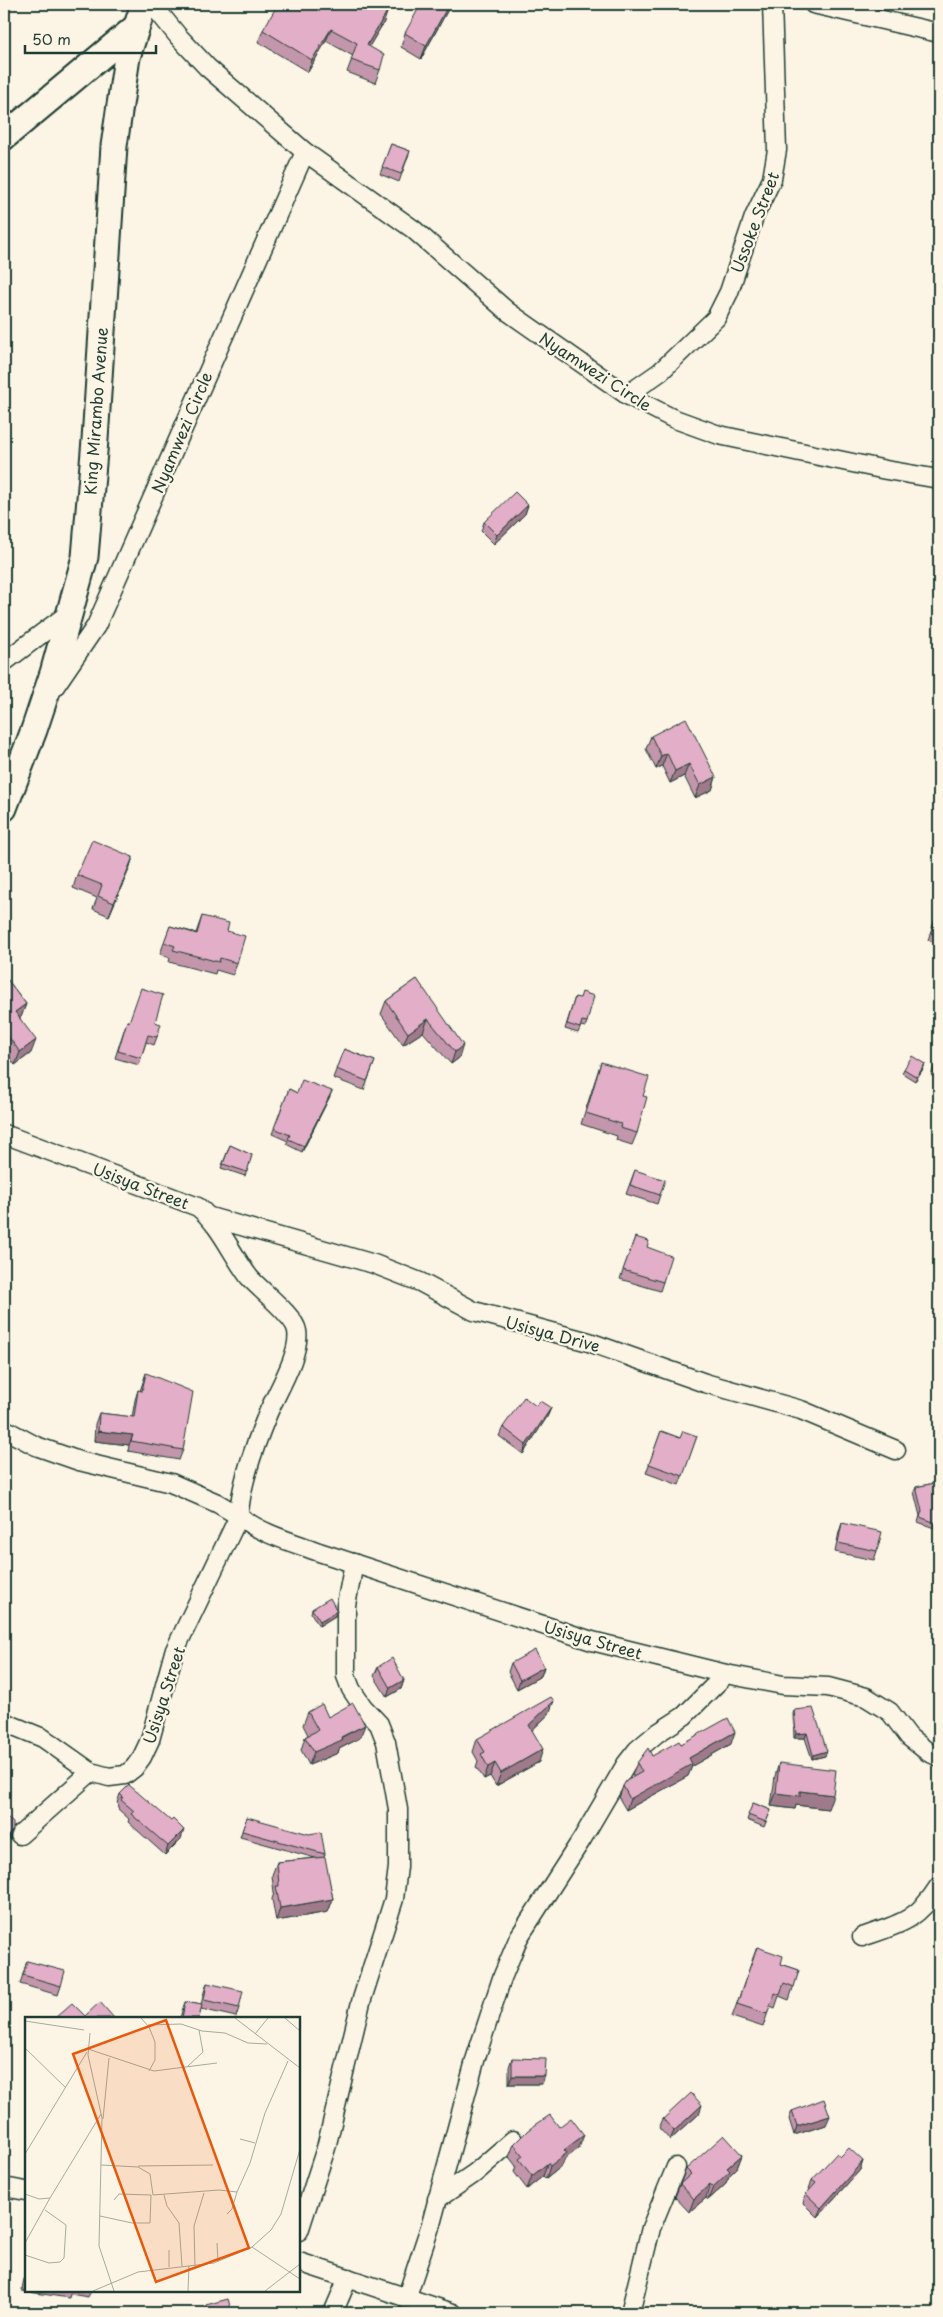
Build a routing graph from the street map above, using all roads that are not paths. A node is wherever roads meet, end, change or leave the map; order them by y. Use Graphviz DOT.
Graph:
graph roads {
  1 [pos="144,4"];
  2 [pos="152,4"];
  3 [pos="772,4"];
  4 [pos="813,4"];
  5 [pos="136,27"];
  6 [pos="939,33"];
  7 [pos="4,137"];
  8 [pos="305,152"];
  9 [pos="627,395"];
  10 [pos="939,479"];
  11 [pos="72,611"];
  12 [pos="4,662"];
  13 [pos="43,704"];
  14 [pos="4,808"];
  15 [pos="4,1134"];
  16 [pos="210,1217"];
  17 [pos="4,1429"];
  18 [pos="896,1450"];
  19 [pos="239,1516"];
  20 [pos="354,1563"];
  21 [pos="726,1674"];
  22 [pos="4,1722"];
  23 [pos="939,1757"];
  24 [pos="91,1772"];
  25 [pos="20,1835"];
  26 [pos="939,1886"];
  27 [pos="862,1937"];
  28 [pos="513,2140"];
  29 [pos="676,2167"];
  30 [pos="4,2187"];
  31 [pos="25,2191"];
  32 [pos="437,2199"];
  33 [pos="300,2228"];
  34 [pos="300,2262"];
  35 [pos="348,2278"];
  36 [pos="406,2299"];
  37 [pos="333,2313"];
  38 [pos="453,2313"];
  39 [pos="630,2313"];
  1 -- 5 [label="main road, King Mirambo Avenue"];
  2 -- 8 [label="street, Nyamwezi Circle"];
  3 -- 9 [label="street, Ussoke Street"];
  4 -- 6 [label="street"];
  5 -- 7 [label="main road"];
  5 -- 11 [label="main road, King Mirambo Avenue"];
  8 -- 9 [label="street, Nyamwezi Circle"];
  8 -- 13 [label="street, Nyamwezi Circle"];
  9 -- 10 [label="street, Nyamwezi Circle"];
  11 -- 12 [label="street"];
  11 -- 13 [label="main road, King Mirambo Avenue"];
  13 -- 14 [label="main road, King Mirambo Avenue"];
  15 -- 16 [label="street, Usisya Street"];
  16 -- 18 [label="street, Usisya Drive"];
  16 -- 19 [label="street, Usisya Street"];
  17 -- 19 [label="street"];
  19 -- 20 [label="street, Usisya Street"];
  19 -- 24 [label="street, Usisya Street"];
  20 -- 21 [label="street, Usisya Street"];
  20 -- 33 [label="street"];
  21 -- 23 [label="street, Usisya Street"];
  21 -- 32 [label="street"];
  22 -- 24 [label="street, Usisya Street"];
  24 -- 25 [label="street"];
  26 -- 27 [label="street"];
  28 -- 32 [label="street"];
  29 -- 39 [label="street"];
  30 -- 31 [label="street"];
  32 -- 36 [label="street"];
  34 -- 35 [label="street"];
  35 -- 36 [label="street"];
  35 -- 37 [label="street"];
  36 -- 38 [label="street"];
}
